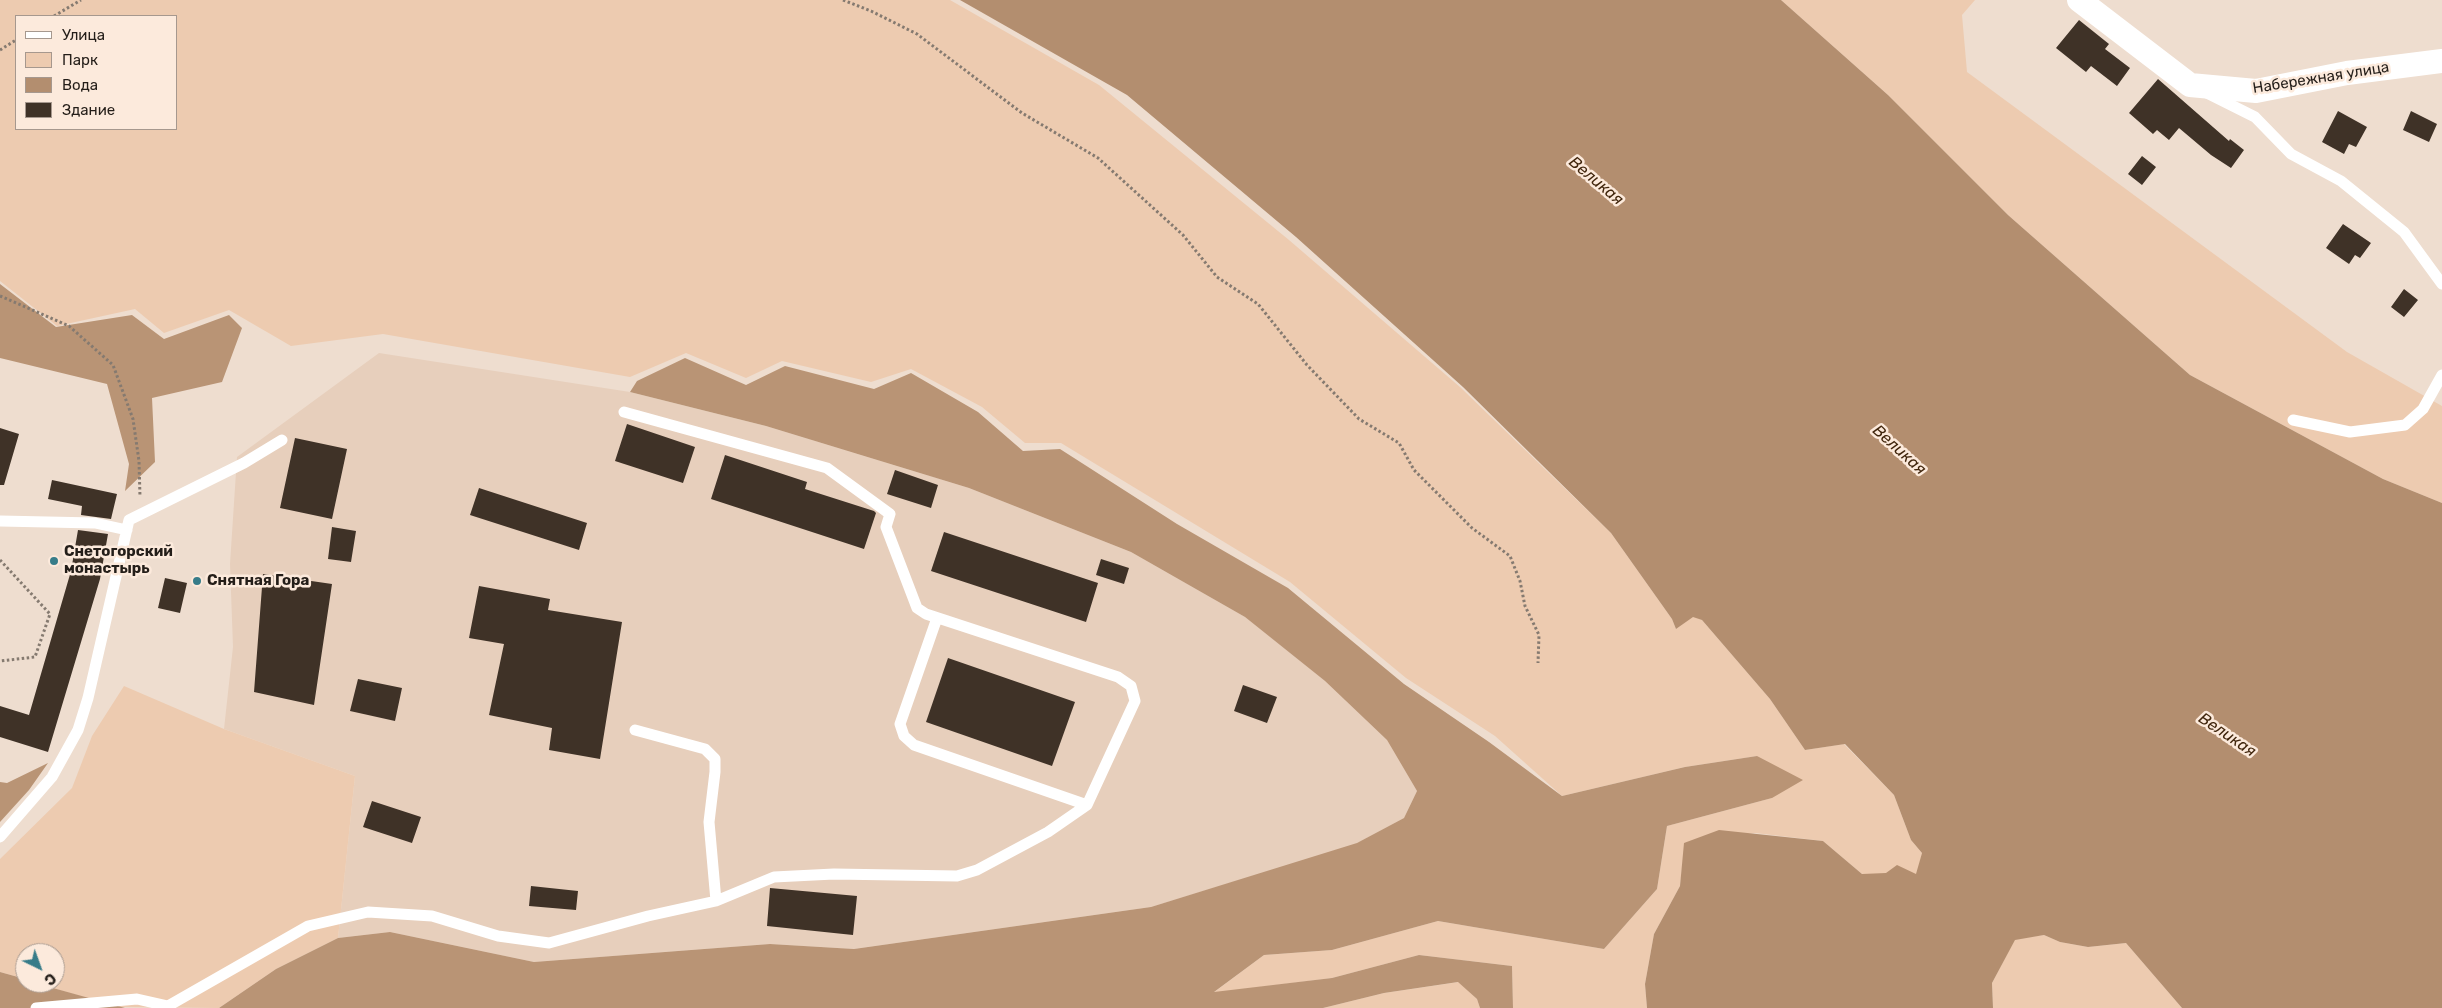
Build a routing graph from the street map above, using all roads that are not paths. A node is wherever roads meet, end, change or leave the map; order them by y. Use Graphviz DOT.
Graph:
graph roads {
  1 [pos="2079,0"];
  2 [pos="2441,57"];
  3 [pos="2190,85"];
  4 [pos="2442,284"];
  5 [pos="2442,375"];
  6 [pos="624,412"];
  7 [pos="2293,420"];
  8 [pos="282,440"];
  9 [pos="0,521"];
  10 [pos="127,530"];
  11 [pos="937,618"];
  12 [pos="635,730"];
  13 [pos="1087,805"];
  14 [pos="0,837"];
  15 [pos="716,902"];
  16 [pos="168,1007"];
  17 [pos="36,1008"];
  1 -- 3 [label="street"];
  2 -- 3 [label="street, Набережная улица"];
  3 -- 4 [label="lane"];
  5 -- 7 [label="lane"];
  6 -- 11 [label="lane"];
  8 -- 10 [label="lane"];
  9 -- 10 [label="lane"];
  10 -- 14 [label="lane"];
  11 -- 13 [label="lane"];
  11 -- 13 [label="lane"];
  12 -- 15 [label="lane"];
  13 -- 15 [label="lane"];
  15 -- 16 [label="lane"];
  16 -- 17 [label="lane"];
}
